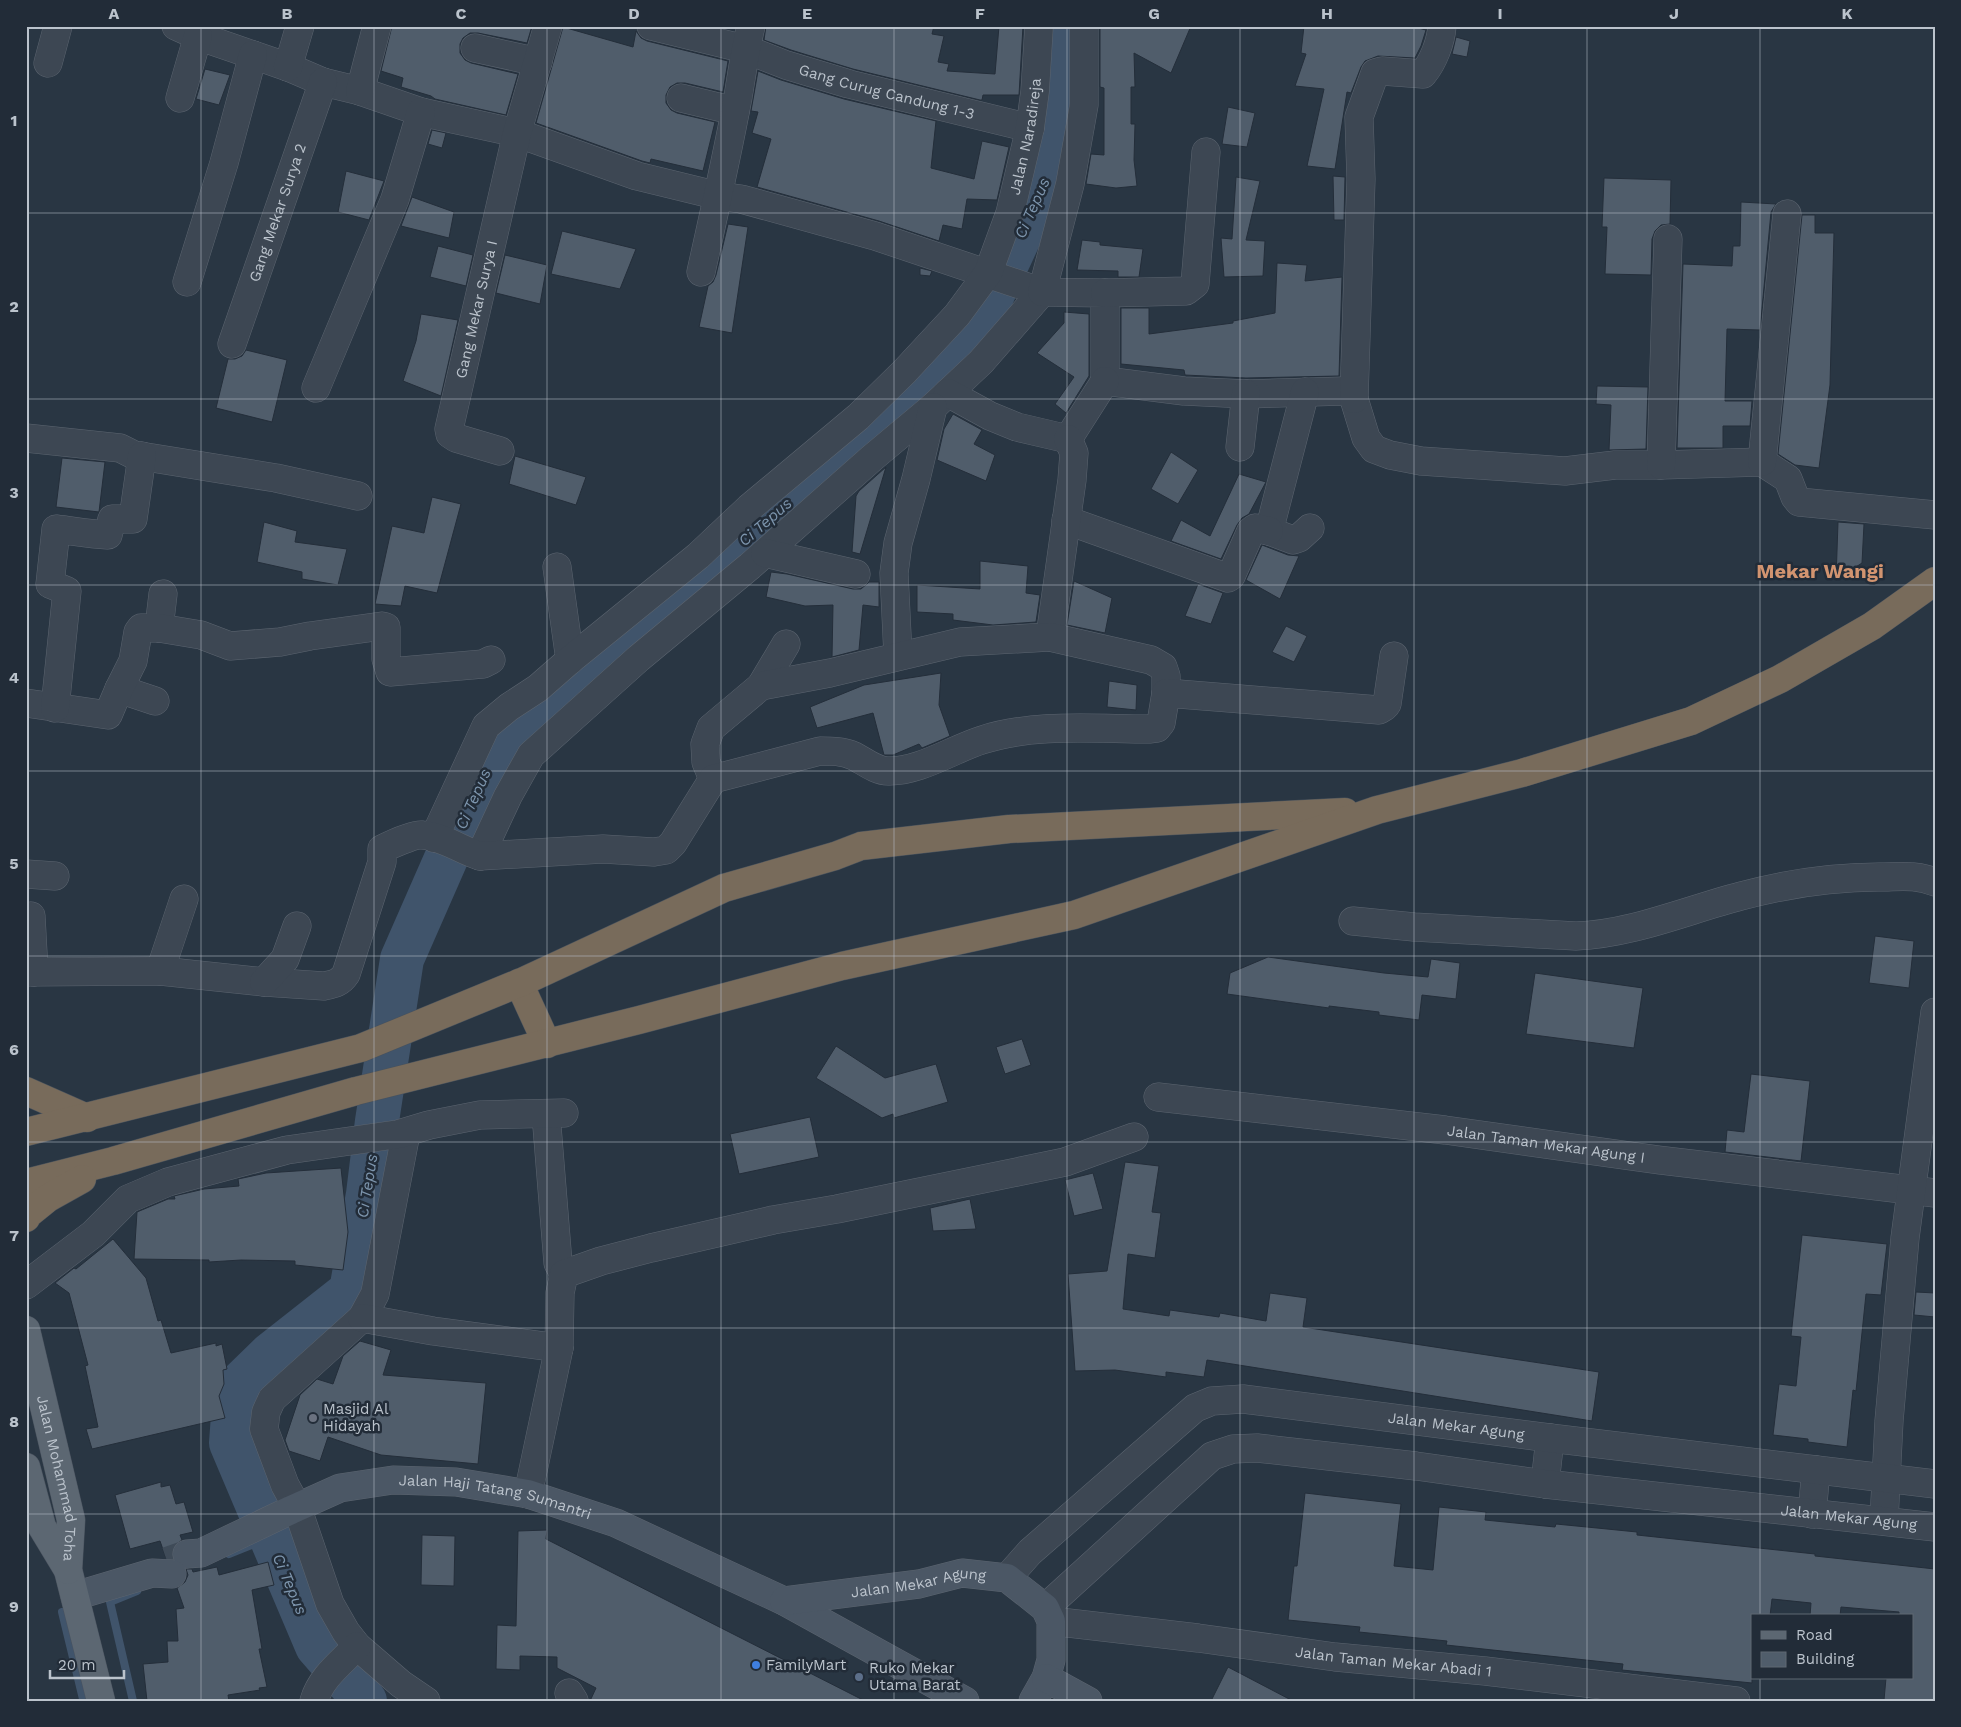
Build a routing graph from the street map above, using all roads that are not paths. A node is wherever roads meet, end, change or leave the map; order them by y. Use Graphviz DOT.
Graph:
graph roads {
  1 [pos="58,26"];
  2 [pos="300,26"];
  3 [pos="377,26"];
  4 [pos="548,26"];
  5 [pos="652,26"];
  6 [pos="1039,26"];
  7 [pos="1084,26"];
  8 [pos="1442,26"];
  9 [pos="186,29"];
  10 [pos="748,38"];
  11 [pos="475,48"];
  12 [pos="253,55"];
  13 [pos="538,62"];
  14 [pos="48,63"];
  15 [pos="288,67"];
  16 [pos="323,82"];
  17 [pos="360,92"];
  18 [pos="180,98"];
  19 [pos="681,98"];
  20 [pos="735,111"];
  21 [pos="421,112"];
  22 [pos="1030,128"];
  23 [pos="517,133"];
  24 [pos="1206,152"];
  25 [pos="719,196"];
  26 [pos="1787,214"];
  27 [pos="1668,239"];
  28 [pos="701,272"];
  29 [pos="994,275"];
  30 [pos="187,282"];
  31 [pos="1038,290"];
  32 [pos="1105,293"];
  33 [pos="232,344"];
  34 [pos="1105,381"];
  35 [pos="316,388"];
  36 [pos="1305,392"];
  37 [pos="1246,394"];
  38 [pos="1354,399"];
  39 [pos="941,400"];
  40 [pos="26,438"];
  41 [pos="1068,439"];
  42 [pos="1240,447"];
  43 [pos="500,451"];
  44 [pos="142,456"];
  45 [pos="1762,462"];
  46 [pos="1661,465"];
  47 [pos="358,496"];
  48 [pos="1935,515"];
  49 [pos="1066,520"];
  50 [pos="1310,528"];
  51 [pos="1269,531"];
  52 [pos="765,553"];
  53 [pos="557,567"];
  54 [pos="856,574"];
  55 [pos="1935,581"];
  56 [pos="163,594"];
  57 [pos="159,628"];
  58 [pos="1050,637"];
  59 [pos="786,644"];
  60 [pos="898,656"];
  61 [pos="1394,656"];
  62 [pos="491,660"];
  63 [pos="570,660"];
  64 [pos="761,686"];
  65 [pos="119,689"];
  66 [pos="1166,693"];
  67 [pos="155,702"];
  68 [pos="26,703"];
  69 [pos="55,708"];
  70 [pos="713,779"];
  71 [pos="1377,810"];
  72 [pos="437,838"];
  73 [pos="474,854"];
  74 [pos="26,874"];
  75 [pos="55,876"];
  76 [pos="1935,882"];
  77 [pos="184,899"];
  78 [pos="31,916"];
  79 [pos="1353,921"];
  80 [pos="297,926"];
  81 [pos="160,971"];
  82 [pos="30,972"];
  83 [pos="264,982"];
  84 [pos="518,983"];
  85 [pos="1935,1012"];
  86 [pos="546,1044"];
  87 [pos="26,1091"];
  88 [pos="1158,1097"];
  89 [pos="87,1118"];
  90 [pos="26,1132"];
  91 [pos="403,1133"];
  92 [pos="1134,1137"];
  93 [pos="113,1161"];
  94 [pos="26,1183"];
  95 [pos="1923,1192"];
  96 [pos="26,1218"];
  97 [pos="564,1274"];
  98 [pos="26,1285"];
  99 [pos="362,1318"];
  100 [pos="26,1330"];
  101 [pos="559,1348"];
  102 [pos="1550,1438"];
  103 [pos="26,1466"];
  104 [pos="1816,1470"];
  105 [pos="1887,1478"];
  106 [pos="1545,1484"];
  107 [pos="1935,1484"];
  108 [pos="528,1494"];
  109 [pos="294,1508"];
  110 [pos="1812,1514"];
  111 [pos="1884,1521"];
  112 [pos="1935,1527"];
  113 [pos="68,1570"];
  114 [pos="1007,1578"];
  115 [pos="75,1596"];
  116 [pos="784,1601"];
  117 [pos="1048,1615"];
  118 [pos="348,1655"];
  119 [pos="1040,1689"];
  120 [pos="102,1701"];
  121 [pos="314,1701"];
  122 [pos="426,1701"];
  123 [pos="965,1701"];
  124 [pos="1088,1701"];
  125 [pos="1736,1701"];
  1 -- 14 [label="street"];
  2 -- 15 [label="street"];
  3 -- 17 [label="street"];
  4 -- 13 [label="street"];
  5 -- 10 [label="street, Gang Curug Candung 1-3"];
  6 -- 22 [label="street, Jalan Naradireja"];
  7 -- 31 [label="street"];
  8 -- 38 [label="street"];
  9 -- 12 [label="street"];
  9 -- 18 [label="street"];
  10 -- 20 [label="street"];
  10 -- 22 [label="street, Gang Curug Candung 1-3"];
  11 -- 13 [label="street"];
  12 -- 15 [label="street"];
  12 -- 30 [label="street"];
  13 -- 23 [label="street"];
  15 -- 16 [label="street"];
  16 -- 17 [label="street"];
  16 -- 33 [label="street, Gang Mekar Surya 2"];
  17 -- 21 [label="street"];
  19 -- 20 [label="street"];
  20 -- 25 [label="street"];
  21 -- 23 [label="street"];
  21 -- 35 [label="street"];
  22 -- 29 [label="street, Jalan Naradireja"];
  23 -- 25 [label="street"];
  23 -- 43 [label="street, Gang Mekar Surya I"];
  24 -- 32 [label="street"];
  25 -- 28 [label="street"];
  25 -- 29 [label="street"];
  26 -- 45 [label="street"];
  27 -- 46 [label="street"];
  29 -- 31 [label="street"];
  29 -- 63 [label="street, Jalan Naradireja"];
  31 -- 32 [label="street"];
  31 -- 39 [label="street"];
  32 -- 34 [label="street"];
  34 -- 37 [label="street"];
  34 -- 41 [label="street"];
  36 -- 37 [label="street"];
  36 -- 38 [label="street"];
  36 -- 51 [label="street"];
  37 -- 42 [label="street"];
  38 -- 46 [label="street"];
  39 -- 41 [label="street"];
  39 -- 52 [label="street"];
  39 -- 60 [label="street"];
  40 -- 44 [label="street"];
  41 -- 49 [label="street"];
  44 -- 47 [label="street"];
  44 -- 69 [label="street"];
  45 -- 46 [label="street"];
  45 -- 48 [label="street"];
  49 -- 51 [label="street"];
  49 -- 58 [label="street"];
  50 -- 51 [label="street"];
  52 -- 54 [label="street"];
  52 -- 73 [label="street"];
  53 -- 63 [label="street"];
  55 -- 71 [label="highway"];
  56 -- 57 [label="street"];
  57 -- 62 [label="street"];
  57 -- 65 [label="street"];
  58 -- 60 [label="street"];
  58 -- 66 [label="street"];
  59 -- 64 [label="street"];
  60 -- 64 [label="street"];
  61 -- 66 [label="street"];
  63 -- 72 [label="street, Jalan Naradireja"];
  64 -- 70 [label="street"];
  65 -- 67 [label="street"];
  65 -- 69 [label="street"];
  66 -- 70 [label="street"];
  68 -- 69 [label="street"];
  70 -- 73 [label="street"];
  71 -- 84 [label="highway"];
  71 -- 86 [label="highway"];
  72 -- 73 [label="street"];
  72 -- 83 [label="street"];
  74 -- 75 [label="street"];
  76 -- 79 [label="street"];
  77 -- 81 [label="street"];
  78 -- 82 [label="street"];
  80 -- 83 [label="street"];
  81 -- 82 [label="street"];
  81 -- 83 [label="street"];
  84 -- 86 [label="highway"];
  84 -- 89 [label="highway"];
  85 -- 95 [label="street"];
  86 -- 93 [label="highway"];
  87 -- 89 [label="highway"];
  88 -- 95 [label="street, Jalan Taman Mekar Agung I"];
  89 -- 90 [label="highway"];
  91 -- 97 [label="street"];
  91 -- 98 [label="street"];
  91 -- 99 [label="street"];
  92 -- 97 [label="street"];
  93 -- 94 [label="highway"];
  93 -- 96 [label="highway"];
  95 -- 105 [label="street"];
  97 -- 101 [label="street"];
  99 -- 101 [label="street"];
  99 -- 109 [label="street"];
  100 -- 113 [label="main road, Jalan Mohammad Toha"];
  101 -- 108 [label="street"];
  102 -- 104 [label="street, Jalan Mekar Agung"];
  102 -- 106 [label="street"];
  102 -- 114 [label="street, Jalan Mekar Agung"];
  103 -- 113 [label="main road, Jalan Mohammad Toha"];
  104 -- 105 [label="street, Jalan Mekar Agung"];
  104 -- 110 [label="street"];
  105 -- 107 [label="street, Jalan Mekar Agung"];
  105 -- 111 [label="street"];
  106 -- 110 [label="street, Jalan Mekar Agung"];
  106 -- 117 [label="street, Jalan Mekar Agung"];
  108 -- 109 [label="street, Jalan Haji Tatang Sumantri"];
  108 -- 116 [label="street, Jalan Haji Tatang Sumantri"];
  109 -- 115 [label="street, Jalan Haji Tatang Sumantri"];
  109 -- 118 [label="street"];
  110 -- 111 [label="street, Jalan Mekar Agung"];
  111 -- 112 [label="street, Jalan Mekar Agung"];
  113 -- 115 [label="main road, Jalan Mohammad Toha"];
  114 -- 116 [label="street, Jalan Mekar Agung"];
  114 -- 117 [label="street, Jalan Mekar Agung"];
  115 -- 120 [label="main road, Jalan Mohammad Toha"];
  116 -- 123 [label="street, Jalan Haji Tatang Sumantri"];
  117 -- 119 [label="street"];
  117 -- 125 [label="street, Jalan Taman Mekar Abadi 1"];
  118 -- 121 [label="street"];
  118 -- 122 [label="street"];
  119 -- 124 [label="street"];
}
